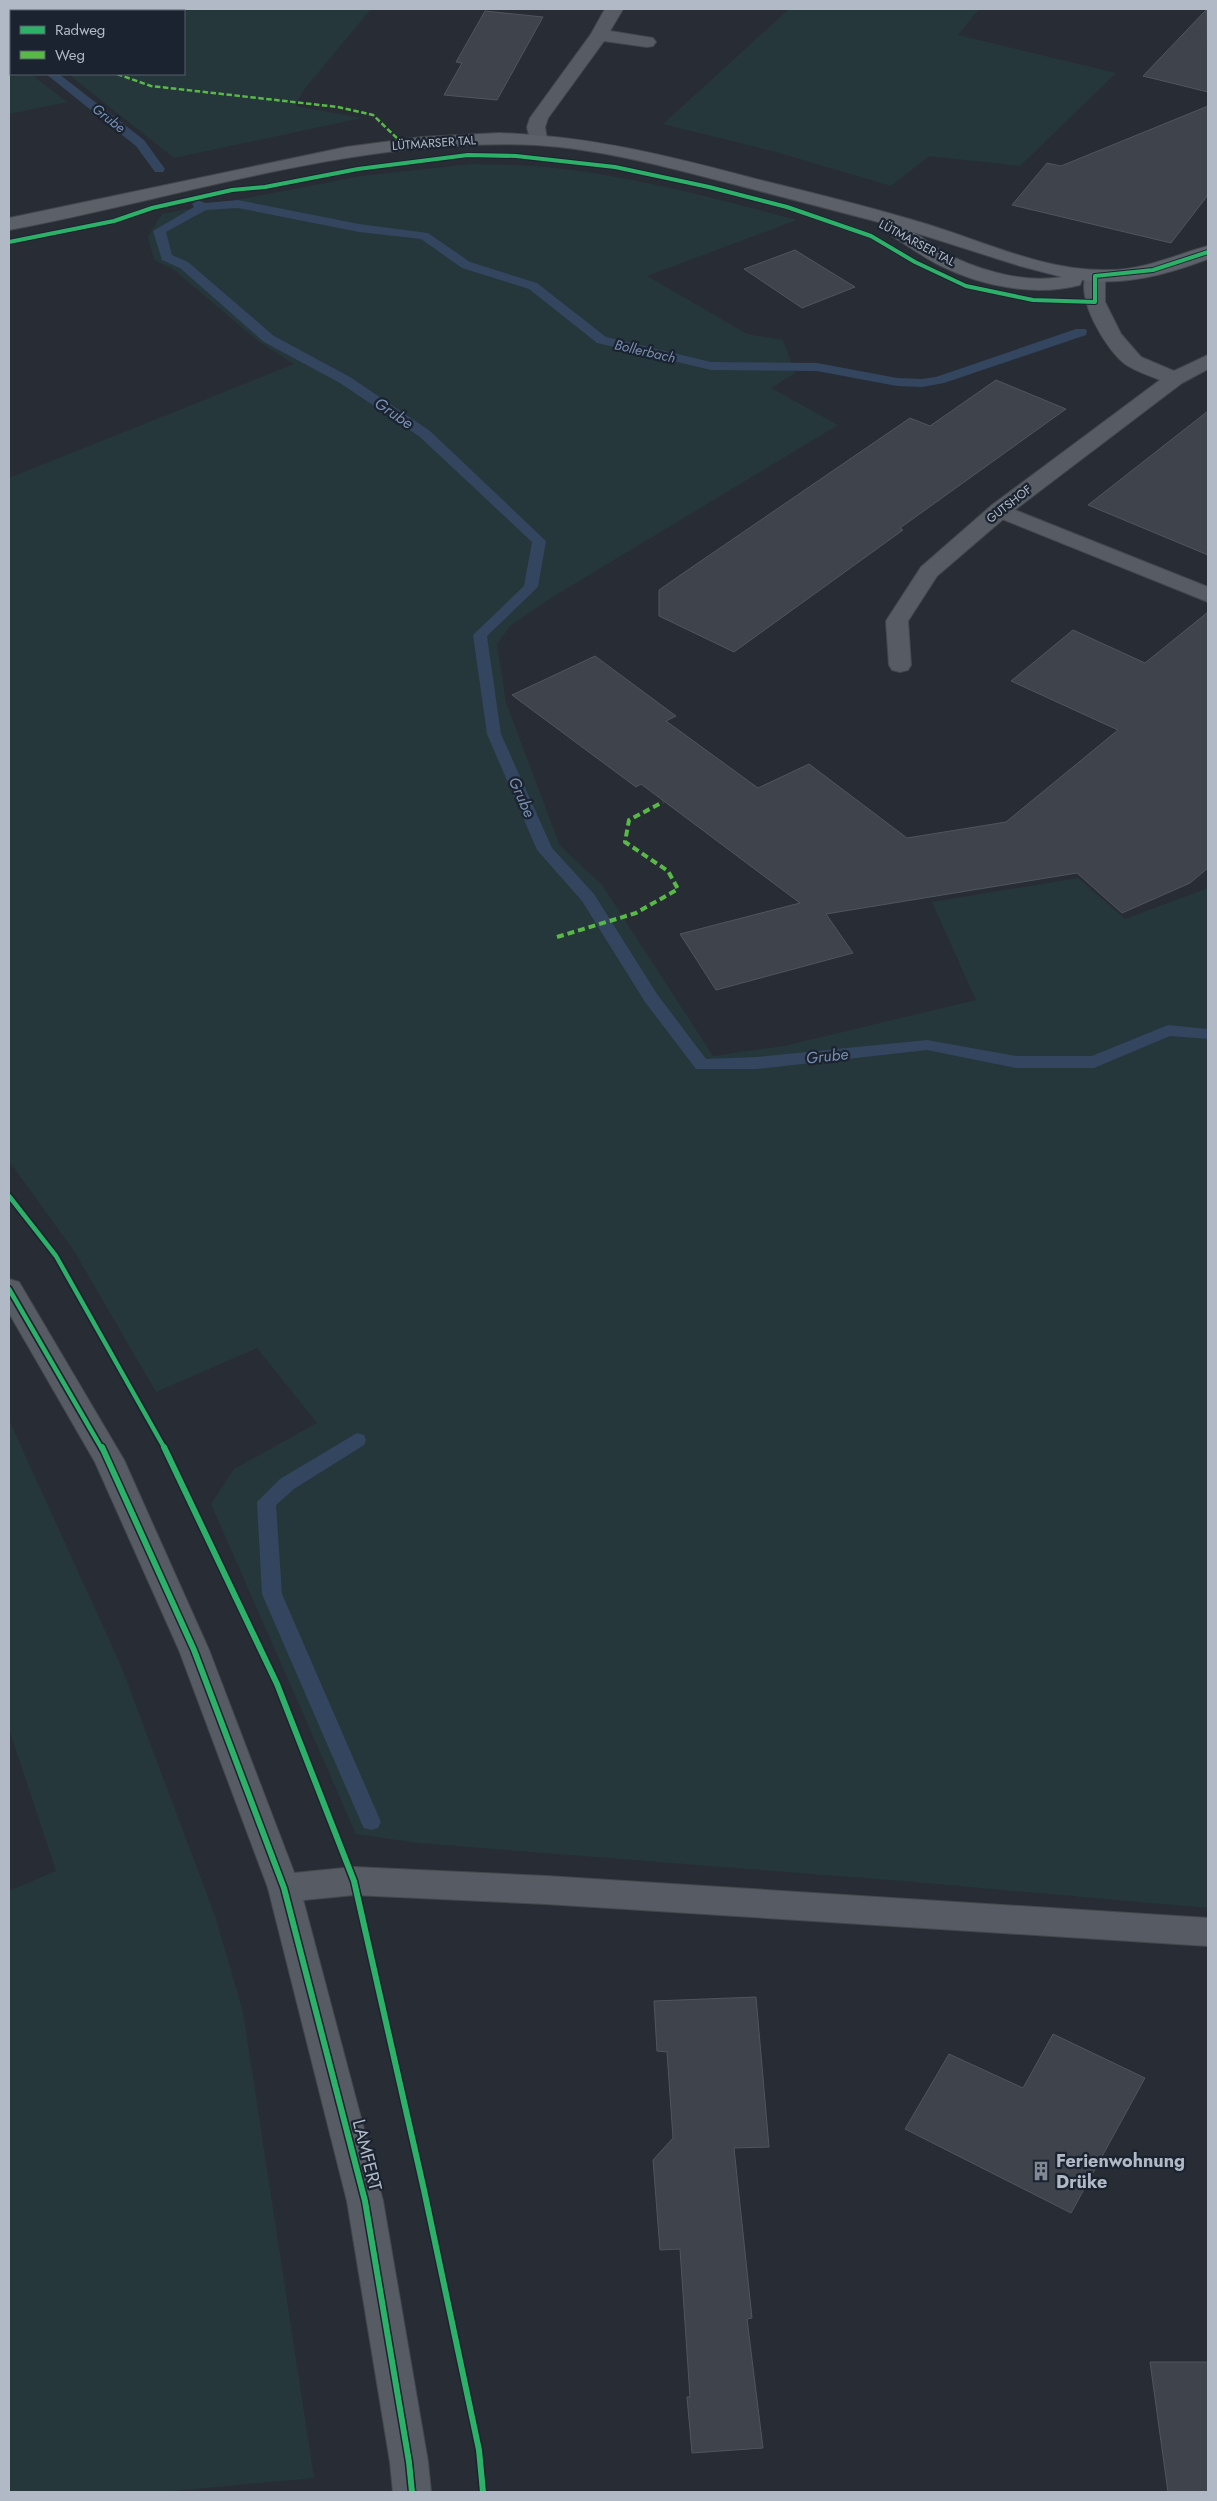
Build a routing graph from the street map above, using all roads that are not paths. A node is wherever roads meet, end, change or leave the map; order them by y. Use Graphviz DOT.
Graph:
graph roads {
  1 [pos="614,9"];
  2 [pos="600,35"];
  3 [pos="646,42"];
  4 [pos="538,140"];
  5 [pos="9,224"];
  6 [pos="1208,252"];
  7 [pos="1095,276"];
  8 [pos="1208,361"];
  9 [pos="1174,379"];
  10 [pos="1000,510"];
  11 [pos="1208,595"];
  12 [pos="900,665"];
  13 [pos="9,1289"];
  14 [pos="284,1888"];
  15 [pos="1208,1932"];
  16 [pos="412,2492"];
  1 -- 2 [label="street"];
  2 -- 3 [label="street"];
  2 -- 4 [label="street"];
  4 -- 5 [label="main road, LÜTMARSER TAL"];
  4 -- 7 [label="main road, LÜTMARSER TAL"];
  6 -- 7 [label="main road, LÜTMARSER TAL"];
  7 -- 9 [label="street"];
  8 -- 9 [label="street, GUTSHOF"];
  9 -- 10 [label="street, GUTSHOF"];
  10 -- 11 [label="street"];
  10 -- 12 [label="street, GUTSHOF"];
  13 -- 14 [label="street, LAMFERT"];
  14 -- 15 [label="street"];
  14 -- 16 [label="street, LAMFERT"];
}
